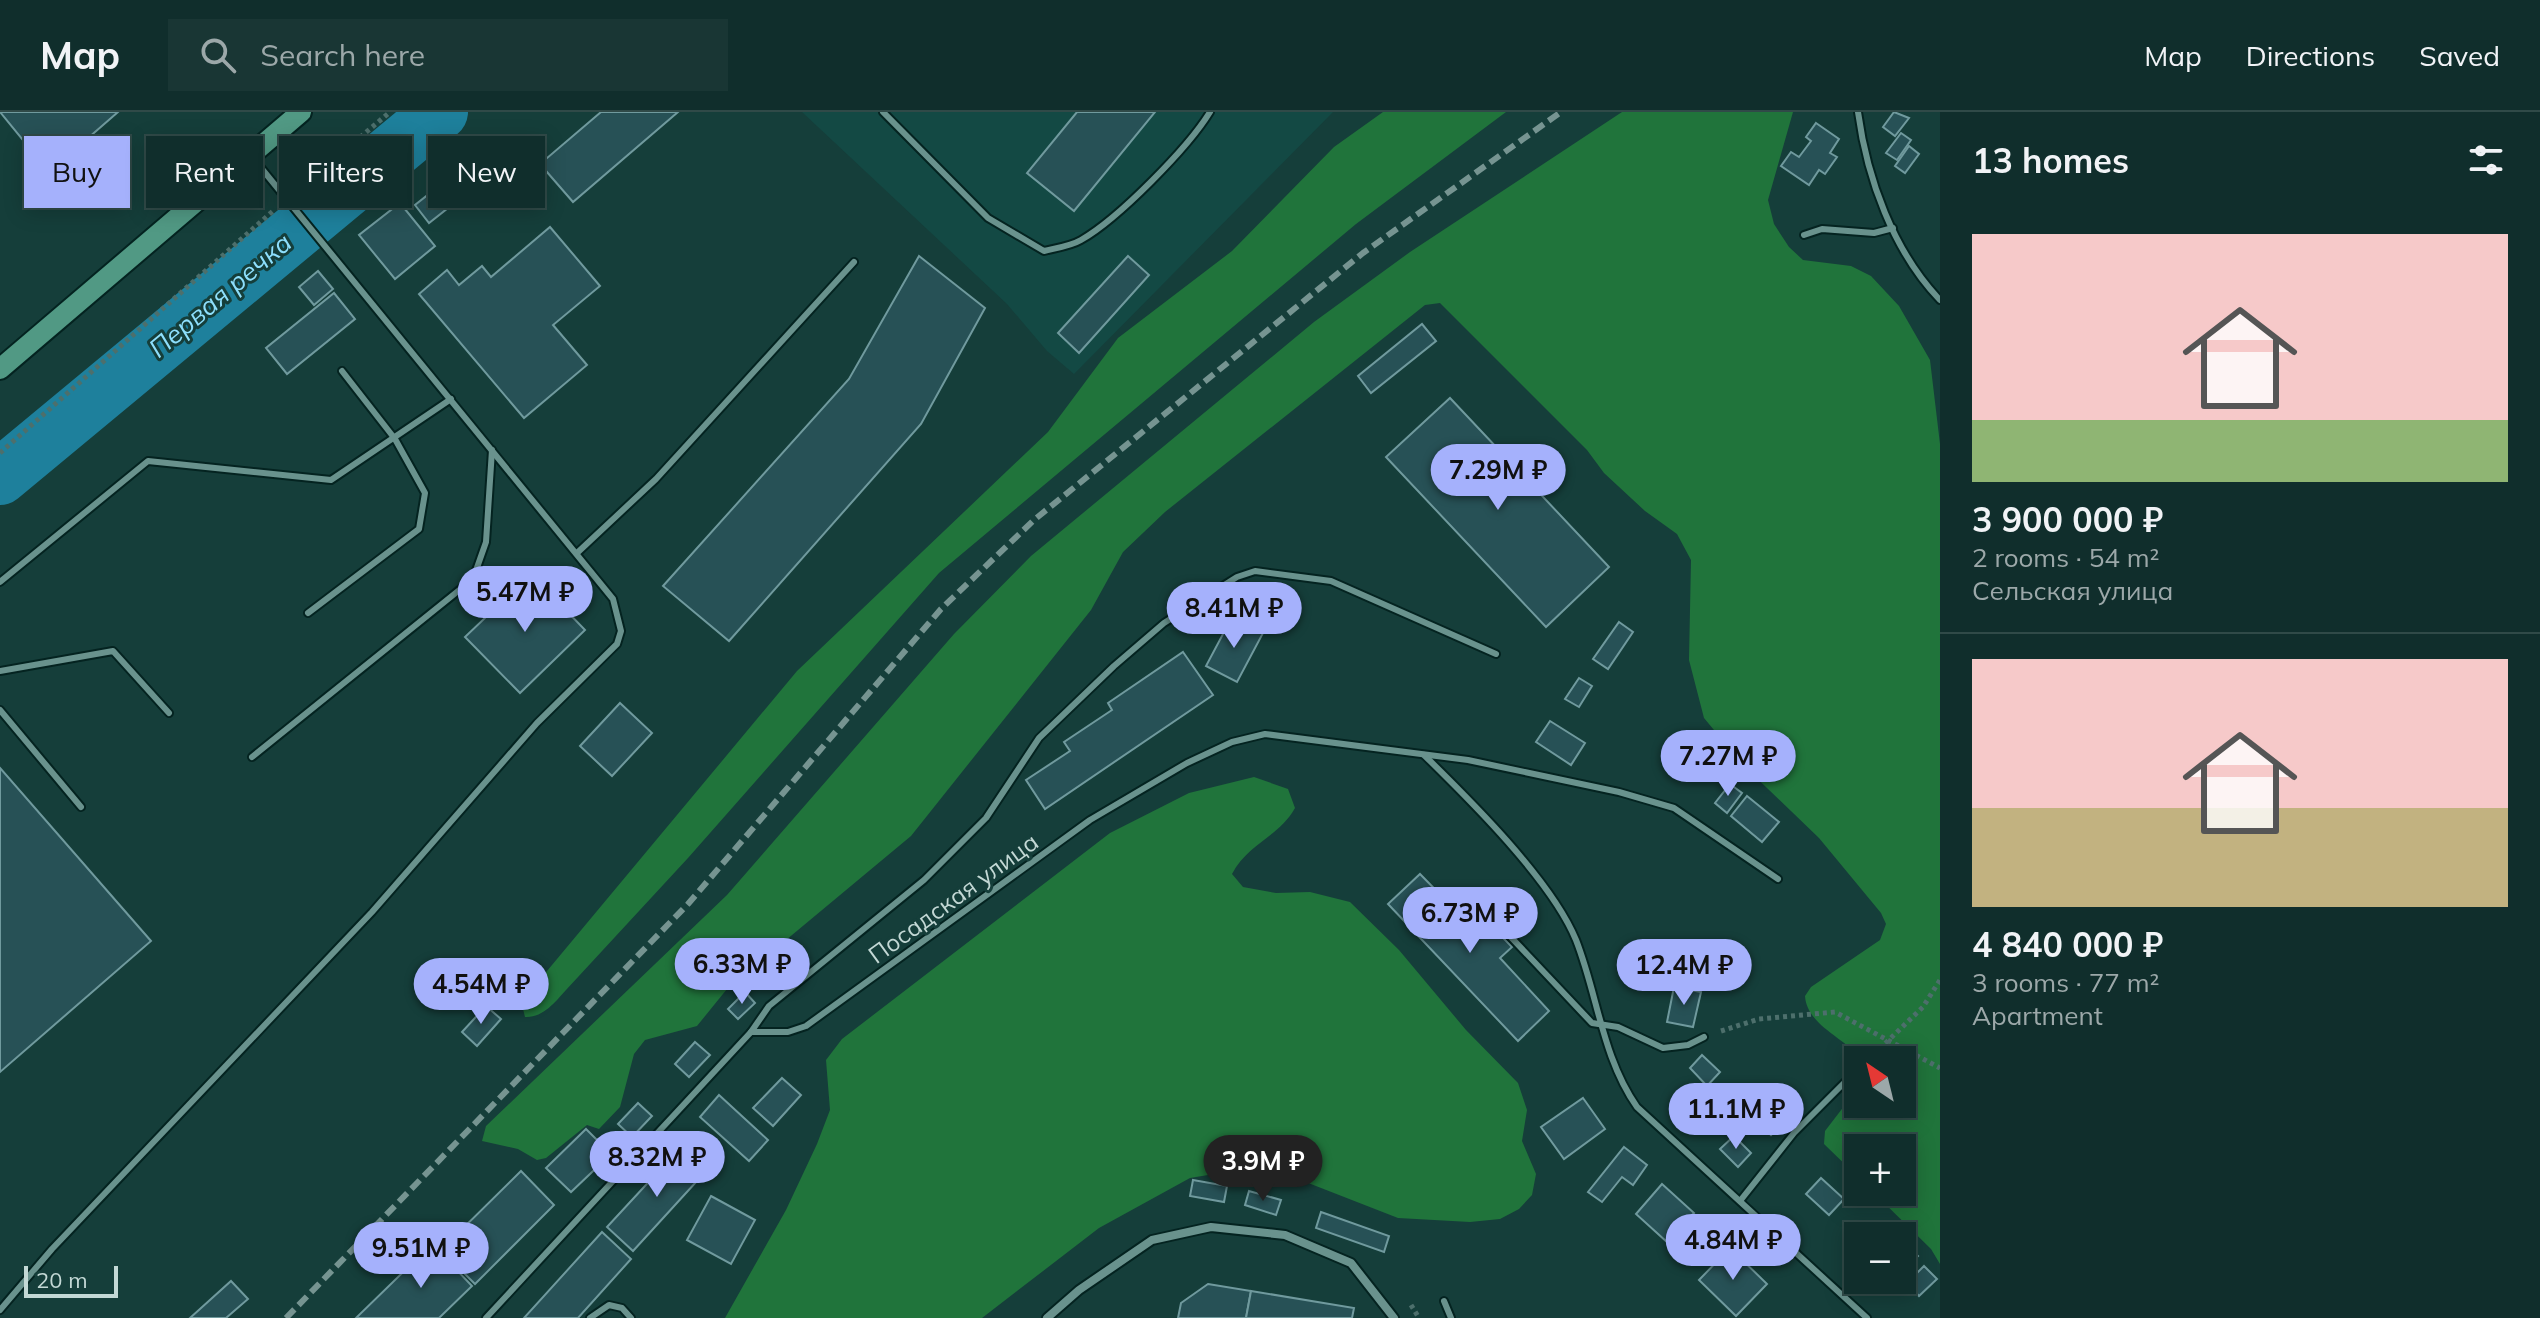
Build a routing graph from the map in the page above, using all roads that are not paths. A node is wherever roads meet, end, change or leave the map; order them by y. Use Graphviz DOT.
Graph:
graph roads {
  1 [pos="301,112"];
  2 [pos="883,112"];
  3 [pos="1210,112"];
  4 [pos="1858,112"];
  5 [pos="263,145"];
  6 [pos="263,170"];
  7 [pos="189,208"];
  8 [pos="1893,228"];
  9 [pos="1804,235"];
  10 [pos="854,262"];
  11 [pos="1940,300"];
  12 [pos="0,369"];
  13 [pos="342,371"];
  14 [pos="451,399"];
  15 [pos="395,439"];
  16 [pos="492,450"];
  17 [pos="577,553"];
  18 [pos="0,582"];
  19 [pos="308,613"];
  20 [pos="1496,654"];
  21 [pos="0,671"];
  22 [pos="0,710"];
  23 [pos="169,713"];
  24 [pos="1424,755"];
  25 [pos="252,757"];
  26 [pos="81,807"];
  27 [pos="1778,879"];
  28 [pos="1490,915"];
  29 [pos="1600,1025"];
  30 [pos="751,1032"];
  31 [pos="1704,1037"];
  32 [pos="1844,1083"];
  33 [pos="1740,1201"];
  34 [pos="1444,1301"];
  35 [pos="0,1310"];
  36 [pos="486,1318"];
  37 [pos="590,1318"];
  38 [pos="631,1318"];
  39 [pos="1047,1318"];
  40 [pos="1394,1318"];
  41 [pos="1451,1318"];
  42 [pos="1867,1318"];
  1 -- 5 [label="main road"];
  2 -- 3 [label="lane"];
  4 -- 8 [label="lane"];
  6 -- 14 [label="lane"];
  7 -- 12 [label="main road"];
  8 -- 9 [label="lane"];
  8 -- 11 [label="lane"];
  10 -- 17 [label="lane"];
  13 -- 15 [label="lane"];
  14 -- 15 [label="lane"];
  14 -- 16 [label="lane"];
  15 -- 18 [label="lane"];
  15 -- 19 [label="lane"];
  16 -- 17 [label="lane"];
  16 -- 25 [label="lane"];
  17 -- 35 [label="lane"];
  20 -- 30 [label="lane"];
  21 -- 23 [label="lane"];
  22 -- 26 [label="lane"];
  24 -- 27 [label="lane"];
  24 -- 29 [label="lane"];
  24 -- 30 [label="lane, Посадская улица"];
  28 -- 29 [label="lane"];
  29 -- 31 [label="lane"];
  29 -- 33 [label="lane"];
  30 -- 36 [label="lane"];
  32 -- 33 [label="lane"];
  33 -- 42 [label="lane"];
  34 -- 41 [label="lane"];
  37 -- 38 [label="lane"];
  39 -- 40 [label="street"];
}
